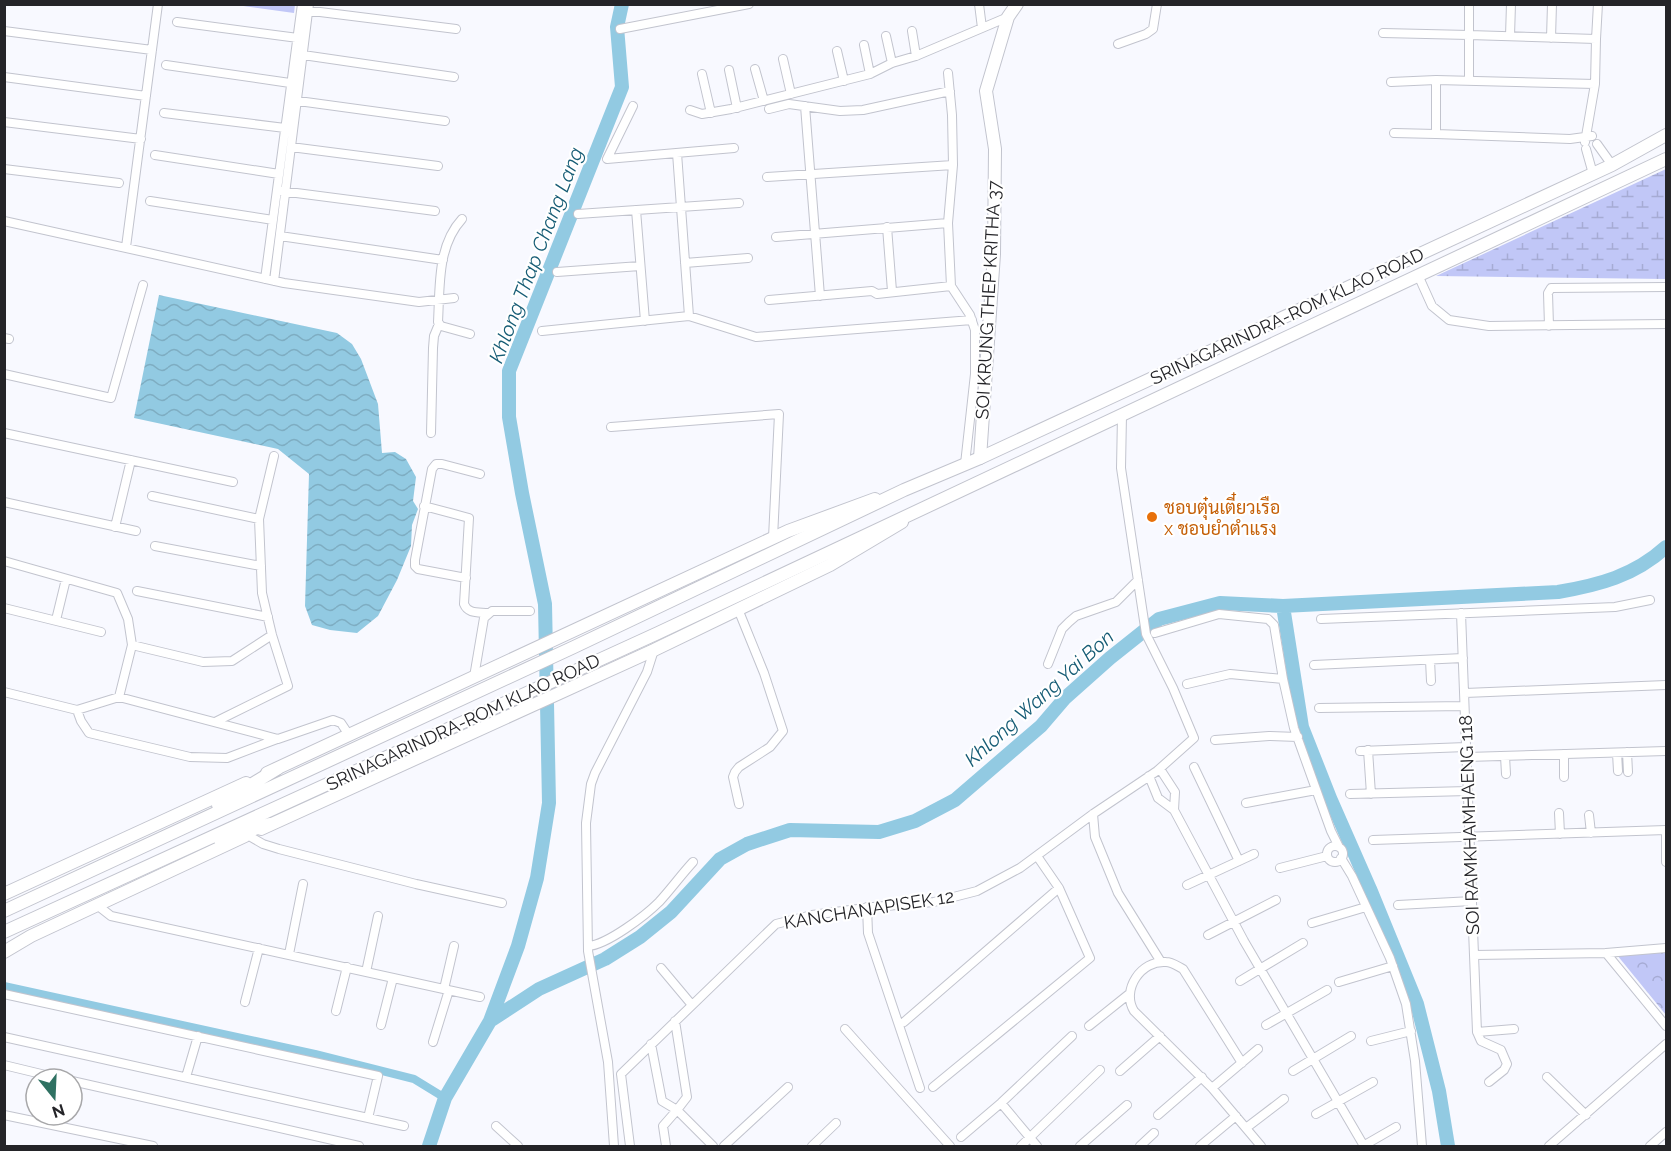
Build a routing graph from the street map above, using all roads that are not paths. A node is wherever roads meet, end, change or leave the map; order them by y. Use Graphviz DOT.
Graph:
graph roads {
  1 [pos="749,4"];
  2 [pos="979,4"];
  3 [pos="1017,4"];
  4 [pos="1157,4"];
  5 [pos="1469,4"];
  6 [pos="1511,4"];
  7 [pos="1552,4"];
  8 [pos="1598,4"];
  9 [pos="156,5"];
  10 [pos="305,7"];
  11 [pos="1008,17"];
  12 [pos="177,22"];
  13 [pos="982,28"];
  14 [pos="456,29"];
  15 [pos="620,29"];
  16 [pos="4,31"];
  17 [pos="912,31"];
  18 [pos="1383,33"];
  19 [pos="1469,35"];
  20 [pos="886,36"];
  21 [pos="1510,36"];
  22 [pos="298,38"];
  23 [pos="1551,38"];
  24 [pos="1596,39"];
  25 [pos="1118,44"];
  26 [pos="864,45"];
  27 [pos="152,50"];
  28 [pos="837,51"];
  29 [pos="303,55"];
  30 [pos="916,56"];
  31 [pos="783,59"];
  32 [pos="892,63"];
  33 [pos="166,65"];
  34 [pos="755,69"];
  35 [pos="729,70"];
  36 [pos="948,73"];
  37 [pos="702,74"];
  38 [pos="870,74"];
  39 [pos="4,77"];
  40 [pos="454,77"];
  41 [pos="1436,80"];
  42 [pos="844,81"];
  43 [pos="1469,81"];
  44 [pos="1391,82"];
  45 [pos="291,83"];
  46 [pos="1595,84"];
  47 [pos="950,90"];
  48 [pos="791,94"];
  49 [pos="146,96"];
  50 [pos="292,100"];
  51 [pos="764,101"];
  52 [pos="633,106"];
  53 [pos="805,106"];
  54 [pos="736,108"];
  55 [pos="690,110"];
  56 [pos="769,110"];
  57 [pos="164,113"];
  58 [pos="711,113"];
  59 [pos="445,121"];
  60 [pos="4,122"];
  61 [pos="285,128"];
  62 [pos="1394,133"];
  63 [pos="1436,134"];
  64 [pos="1666,135"];
  65 [pos="141,139"];
  66 [pos="1590,140"];
  67 [pos="291,147"];
  68 [pos="734,148"];
  69 [pos="677,153"];
  70 [pos="155,156"];
  71 [pos="1666,159"];
  72 [pos="953,165"];
  73 [pos="1612,165"];
  74 [pos="438,166"];
  75 [pos="4,169"];
  76 [pos="279,174"];
  77 [pos="811,174"];
  78 [pos="1593,174"];
  79 [pos="767,177"];
  80 [pos="119,183"];
  81 [pos="281,191"];
  82 [pos="150,201"];
  83 [pos="739,203"];
  84 [pos="681,207"];
  85 [pos="636,210"];
  86 [pos="435,211"];
  87 [pos="578,214"];
  88 [pos="462,219"];
  89 [pos="273,220"];
  90 [pos="4,221"];
  91 [pos="948,223"];
  92 [pos="887,227"];
  93 [pos="816,234"];
  94 [pos="280,236"];
  95 [pos="776,237"];
  96 [pos="126,247"];
  97 [pos="748,258"];
  98 [pos="443,260"];
  99 [pos="686,263"];
  100 [pos="640,266"];
  101 [pos="557,272"];
  102 [pos="1418,275"];
  103 [pos="270,280"];
  104 [pos="143,285"];
  105 [pos="951,286"];
  106 [pos="1666,287"];
  107 [pos="892,291"];
  108 [pos="820,296"];
  109 [pos="453,298"];
  110 [pos="769,300"];
  111 [pos="439,301"];
  112 [pos="689,316"];
  113 [pos="972,320"];
  114 [pos="645,321"];
  115 [pos="439,324"];
  116 [pos="1666,324"];
  117 [pos="1549,326"];
  118 [pos="542,331"];
  119 [pos="470,334"];
  120 [pos="4,374"];
  121 [pos="1122,415"];
  122 [pos="611,427"];
  123 [pos="4,433"];
  124 [pos="431,433"];
  125 [pos="274,456"];
  126 [pos="980,458"];
  127 [pos="130,460"];
  128 [pos="965,464"];
  129 [pos="480,474"];
  130 [pos="233,482"];
  131 [pos="904,490"];
  132 [pos="152,496"];
  133 [pos="4,502"];
  134 [pos="424,506"];
  135 [pos="921,510"];
  136 [pos="259,519"];
  137 [pos="115,527"];
  138 [pos="136,531"];
  139 [pos="773,538"];
  140 [pos="155,546"];
  141 [pos="4,561"];
  142 [pos="261,566"];
  143 [pos="466,578"];
  144 [pos="66,579"];
  145 [pos="1138,580"];
  146 [pos="137,591"];
  147 [pos="1650,600"];
  148 [pos="4,608"];
  149 [pos="738,609"];
  150 [pos="530,611"];
  151 [pos="488,613"];
  152 [pos="1461,613"];
  153 [pos="268,617"];
  154 [pos="1321,619"];
  155 [pos="56,620"];
  156 [pos="101,632"];
  157 [pos="1155,633"];
  158 [pos="272,635"];
  159 [pos="132,645"];
  160 [pos="654,650"];
  161 [pos="1463,658"];
  162 [pos="1430,660"];
  163 [pos="1048,664"];
  164 [pos="1314,665"];
  165 [pos="474,677"];
  166 [pos="1283,679"];
  167 [pos="1431,681"];
  168 [pos="1187,684"];
  169 [pos="1666,685"];
  170 [pos="4,692"];
  171 [pos="1465,693"];
  172 [pos="119,697"];
  173 [pos="1464,706"];
  174 [pos="1319,708"];
  175 [pos="76,710"];
  176 [pos="215,722"];
  177 [pos="349,735"];
  178 [pos="1298,737"];
  179 [pos="278,739"];
  180 [pos="1215,740"];
  181 [pos="1466,747"];
  182 [pos="1666,751"];
  183 [pos="1627,752"];
  184 [pos="1617,753"];
  185 [pos="1564,754"];
  186 [pos="1505,756"];
  187 [pos="1467,757"];
  188 [pos="1194,768"];
  189 [pos="276,769"];
  190 [pos="1160,769"];
  191 [pos="1618,771"];
  192 [pos="1628,772"];
  193 [pos="1506,774"];
  194 [pos="1149,777"];
  195 [pos="1564,777"];
  196 [pos="1317,790"];
  197 [pos="1468,791"];
  198 [pos="1350,794"];
  199 [pos="1371,794"];
  200 [pos="1246,802"];
  201 [pos="739,804"];
  202 [pos="1174,810"];
  203 [pos="1559,813"];
  204 [pos="1093,814"];
  205 [pos="1589,815"];
  206 [pos="1666,830"];
  207 [pos="1591,833"];
  208 [pos="171,834"];
  209 [pos="246,834"];
  210 [pos="1560,834"];
  211 [pos="1470,837"];
  212 [pos="1373,840"];
  213 [pos="1338,847"];
  214 [pos="1254,854"];
  215 [pos="170,856"];
  216 [pos="1037,856"];
  217 [pos="1327,856"];
  218 [pos="1341,858"];
  219 [pos="1239,861"];
  220 [pos="693,862"];
  221 [pos="1666,862"];
  222 [pos="1280,868"];
  223 [pos="1209,875"];
  224 [pos="303,884"];
  225 [pos="1187,885"];
  226 [pos="1059,888"];
  227 [pos="4,894"];
  228 [pos="1276,900"];
  229 [pos="1472,901"];
  230 [pos="502,903"];
  231 [pos="97,905"];
  232 [pos="1398,905"];
  233 [pos="867,907"];
  234 [pos="1366,907"];
  235 [pos="6,910"];
  236 [pos="378,916"];
  237 [pos="1233,922"];
  238 [pos="1312,923"];
  239 [pos="10,930"];
  240 [pos="1208,935"];
  241 [pos="1303,943"];
  242 [pos="454,946"];
  243 [pos="259,948"];
  244 [pos="1666,948"];
  245 [pos="588,949"];
  246 [pos="4,952"];
  247 [pos="1606,953"];
  248 [pos="289,954"];
  249 [pos="1474,955"];
  250 [pos="1161,962"];
  251 [pos="1393,966"];
  252 [pos="347,967"];
  253 [pos="662,968"];
  254 [pos="1260,969"];
  255 [pos="366,972"];
  256 [pos="393,978"];
  257 [pos="1240,981"];
  258 [pos="1339,982"];
  259 [pos="446,989"];
  260 [pos="1327,990"];
  261 [pos="4,994"];
  262 [pos="1129,994"];
  263 [pos="480,997"];
  264 [pos="245,1002"];
  265 [pos="692,1005"];
  266 [pos="336,1011"];
  267 [pos="1286,1014"];
  268 [pos="675,1021"];
  269 [pos="904,1022"];
  270 [pos="381,1025"];
  271 [pos="1266,1025"];
  272 [pos="1089,1026"];
  273 [pos="1666,1026"];
  274 [pos="845,1029"];
  275 [pos="1514,1029"];
  276 [pos="1411,1031"];
  277 [pos="1477,1032"];
  278 [pos="198,1036"];
  279 [pos="1072,1036"];
  280 [pos="1160,1036"];
  281 [pos="1352,1036"];
  282 [pos="4,1037"];
  283 [pos="1371,1041"];
  284 [pos="433,1042"];
  285 [pos="651,1044"];
  286 [pos="1666,1044"];
  287 [pos="1258,1049"];
  288 [pos="1312,1059"];
  289 [pos="1242,1063"];
  290 [pos="4,1065"];
  291 [pos="1100,1070"];
  292 [pos="24,1071"];
  293 [pos="1120,1071"];
  294 [pos="1293,1071"];
  295 [pos="186,1077"];
  296 [pos="1202,1077"];
  297 [pos="1547,1077"];
  298 [pos="1373,1082"];
  299 [pos="1489,1082"];
  300 [pos="84,1084"];
  301 [pos="788,1087"];
  302 [pos="933,1087"];
  303 [pos="920,1088"];
  304 [pos="1212,1088"];
  305 [pos="1284,1099"];
  306 [pos="1338,1102"];
  307 [pos="1001,1103"];
  308 [pos="1127,1105"];
  309 [pos="677,1110"];
  310 [pos="1316,1114"];
  311 [pos="4,1115"];
  312 [pos="1158,1115"];
  313 [pos="1586,1115"];
  314 [pos="1236,1116"];
  315 [pos="24,1117"];
  316 [pos="368,1118"];
  317 [pos="837,1123"];
  318 [pos="404,1126"];
  319 [pos="496,1126"];
  320 [pos="73,1127"];
  321 [pos="1396,1127"];
  322 [pos="1245,1128"];
  323 [pos="1666,1132"];
  324 [pos="1154,1133"];
  325 [pos="961,1137"];
  326 [pos="1030,1138"];
  327 [pos="153,1146"];
  328 [pos="359,1146"];
  329 [pos="518,1146"];
  330 [pos="614,1146"];
  331 [pos="630,1146"];
  332 [pos="666,1146"];
  333 [pos="713,1146"];
  334 [pos="724,1146"];
  335 [pos="812,1146"];
  336 [pos="950,1146"];
  337 [pos="1021,1146"];
  338 [pos="1037,1146"];
  339 [pos="1080,1146"];
  340 [pos="1140,1146"];
  341 [pos="1200,1146"];
  342 [pos="1261,1146"];
  343 [pos="1363,1146"];
  344 [pos="1422,1146"];
  345 [pos="1549,1146"];
  346 [pos="1650,1146"];
  1 -- 15 [label="street"];
  2 -- 13 [label="street"];
  3 -- 11 [label="main road, SOI KRUNG THEP KRITHA 37"];
  4 -- 25 [label="street"];
  5 -- 19 [label="street"];
  6 -- 21 [label="street"];
  7 -- 23 [label="street"];
  8 -- 24 [label="street"];
  9 -- 27 [label="street"];
  10 -- 14 [label="street"];
  10 -- 22 [label="street"];
  10 -- 29 [label="street"];
  11 -- 13 [label="street"];
  11 -- 126 [label="main road, SOI KRUNG THEP KRITHA 37"];
  12 -- 22 [label="street"];
  13 -- 30 [label="street"];
  16 -- 27 [label="street"];
  17 -- 30 [label="street"];
  18 -- 19 [label="street"];
  19 -- 21 [label="street"];
  19 -- 43 [label="street"];
  20 -- 32 [label="street"];
  21 -- 23 [label="street"];
  22 -- 45 [label="street"];
  23 -- 24 [label="street"];
  24 -- 46 [label="street"];
  26 -- 38 [label="street"];
  27 -- 49 [label="street"];
  28 -- 42 [label="street"];
  29 -- 40 [label="street"];
  29 -- 50 [label="street"];
  30 -- 32 [label="street"];
  31 -- 48 [label="street"];
  32 -- 38 [label="street"];
  33 -- 45 [label="street"];
  34 -- 51 [label="street"];
  35 -- 54 [label="street"];
  36 -- 47 [label="street"];
  37 -- 58 [label="street"];
  38 -- 42 [label="street"];
  39 -- 49 [label="street"];
  41 -- 43 [label="street"];
  41 -- 44 [label="street"];
  41 -- 63 [label="street"];
  42 -- 48 [label="street"];
  43 -- 46 [label="street"];
  45 -- 50 [label="street"];
  46 -- 66 [label="street"];
  47 -- 53 [label="street"];
  47 -- 72 [label="street"];
  48 -- 51 [label="street"];
  49 -- 65 [label="street"];
  50 -- 59 [label="street"];
  50 -- 61 [label="street"];
  50 -- 67 [label="street"];
  51 -- 54 [label="street"];
  52 -- 69 [label="street"];
  53 -- 56 [label="street"];
  53 -- 77 [label="street"];
  54 -- 58 [label="street"];
  55 -- 58 [label="street"];
  57 -- 61 [label="street"];
  60 -- 65 [label="street"];
  61 -- 76 [label="street"];
  62 -- 63 [label="street"];
  63 -- 66 [label="street"];
  64 -- 73 [label="main road, SRINAGARINDRA-ROM KLAO ROAD"];
  65 -- 96 [label="street"];
  66 -- 73 [label="street"];
  66 -- 78 [label="street"];
  67 -- 74 [label="street"];
  67 -- 81 [label="street"];
  68 -- 69 [label="street"];
  69 -- 84 [label="street"];
  70 -- 76 [label="street"];
  71 -- 102 [label="main road, SRINAGARINDRA-ROM KLAO ROAD"];
  72 -- 77 [label="street"];
  72 -- 91 [label="street"];
  73 -- 78 [label="main road, SRINAGARINDRA-ROM KLAO ROAD"];
  75 -- 80 [label="street"];
  76 -- 81 [label="street"];
  77 -- 79 [label="street"];
  77 -- 93 [label="street"];
  78 -- 126 [label="main road, SRINAGARINDRA-ROM KLAO ROAD"];
  81 -- 86 [label="street"];
  81 -- 89 [label="street"];
  81 -- 94 [label="street"];
  82 -- 89 [label="street"];
  83 -- 84 [label="street"];
  84 -- 85 [label="street"];
  84 -- 99 [label="street"];
  85 -- 87 [label="street"];
  85 -- 100 [label="street"];
  88 -- 98 [label="street"];
  89 -- 103 [label="street"];
  90 -- 96 [label="street"];
  91 -- 92 [label="street"];
  91 -- 105 [label="street"];
  92 -- 93 [label="street"];
  92 -- 107 [label="street"];
  93 -- 95 [label="street"];
  93 -- 108 [label="street"];
  94 -- 98 [label="street"];
  94 -- 103 [label="street"];
  96 -- 103 [label="street"];
  97 -- 99 [label="street"];
  98 -- 111 [label="street"];
  99 -- 112 [label="street"];
  100 -- 101 [label="street"];
  100 -- 114 [label="street"];
  102 -- 117 [label="street"];
  102 -- 121 [label="main road, SRINAGARINDRA-ROM KLAO ROAD"];
  103 -- 111 [label="street"];
  104 -- 120 [label="street"];
  105 -- 107 [label="street"];
  105 -- 113 [label="street"];
  106 -- 117 [label="street"];
  107 -- 108 [label="street"];
  108 -- 110 [label="street"];
  109 -- 111 [label="street"];
  111 -- 115 [label="street"];
  112 -- 113 [label="street"];
  112 -- 114 [label="street"];
  113 -- 128 [label="street"];
  114 -- 118 [label="street"];
  115 -- 119 [label="street"];
  115 -- 124 [label="street"];
  116 -- 117 [label="street"];
  121 -- 135 [label="main road, SRINAGARINDRA-ROM KLAO ROAD"];
  121 -- 145 [label="street"];
  122 -- 139 [label="street"];
  123 -- 127 [label="street"];
  125 -- 136 [label="street"];
  126 -- 128 [label="main road, SRINAGARINDRA-ROM KLAO ROAD"];
  127 -- 130 [label="street"];
  127 -- 137 [label="street"];
  128 -- 131 [label="main road, SRINAGARINDRA-ROM KLAO ROAD"];
  129 -- 134 [label="street"];
  131 -- 139 [label="main road, SRINAGARINDRA-ROM KLAO ROAD"];
  131 -- 208 [label="main road, SRINAGARINDRA-ROM KLAO ROAD"];
  132 -- 136 [label="street"];
  133 -- 137 [label="street"];
  134 -- 143 [label="street"];
  134 -- 143 [label="street"];
  135 -- 149 [label="main road, SRINAGARINDRA-ROM KLAO ROAD"];
  135 -- 215 [label="main road, SRINAGARINDRA-ROM KLAO ROAD"];
  136 -- 142 [label="street"];
  137 -- 138 [label="street"];
  139 -- 165 [label="main road, SRINAGARINDRA-ROM KLAO ROAD"];
  140 -- 142 [label="street"];
  141 -- 144 [label="street"];
  142 -- 153 [label="street"];
  143 -- 151 [label="street"];
  144 -- 155 [label="street"];
  144 -- 159 [label="street"];
  145 -- 163 [label="street"];
  145 -- 190 [label="street, KANCHANAPISEK 12"];
  146 -- 153 [label="street"];
  147 -- 152 [label="street"];
  148 -- 155 [label="street"];
  149 -- 160 [label="main road, SRINAGARINDRA-ROM KLAO ROAD"];
  149 -- 201 [label="street"];
  150 -- 151 [label="street"];
  151 -- 165 [label="street"];
  152 -- 154 [label="street"];
  152 -- 161 [label="street, SOI RAMKHAMHAENG 118"];
  153 -- 158 [label="street"];
  155 -- 156 [label="street"];
  157 -- 166 [label="street"];
  158 -- 159 [label="street"];
  158 -- 176 [label="street"];
  159 -- 172 [label="street"];
  160 -- 209 [label="main road, SRINAGARINDRA-ROM KLAO ROAD"];
  160 -- 245 [label="street"];
  161 -- 162 [label="street"];
  161 -- 171 [label="street, SOI RAMKHAMHAENG 118"];
  162 -- 164 [label="street"];
  162 -- 167 [label="street"];
  165 -- 177 [label="main road, SRINAGARINDRA-ROM KLAO ROAD"];
  166 -- 168 [label="street"];
  166 -- 178 [label="street"];
  169 -- 171 [label="street"];
  170 -- 175 [label="street"];
  171 -- 173 [label="street, SOI RAMKHAMHAENG 118"];
  172 -- 175 [label="street"];
  172 -- 176 [label="street"];
  173 -- 174 [label="street"];
  173 -- 181 [label="street, SOI RAMKHAMHAENG 118"];
  175 -- 179 [label="street"];
  176 -- 179 [label="street"];
  177 -- 179 [label="street"];
  177 -- 189 [label="main road, SRINAGARINDRA-ROM KLAO ROAD"];
  178 -- 180 [label="street"];
  178 -- 196 [label="street"];
  181 -- 187 [label="street, SOI RAMKHAMHAENG 118"];
  181 -- 199 [label="street"];
  182 -- 183 [label="street"];
  183 -- 184 [label="street"];
  183 -- 192 [label="street"];
  184 -- 185 [label="street"];
  184 -- 191 [label="street"];
  185 -- 186 [label="street"];
  185 -- 195 [label="street"];
  186 -- 187 [label="street"];
  186 -- 193 [label="street"];
  187 -- 197 [label="street, SOI RAMKHAMHAENG 118"];
  188 -- 219 [label="street"];
  189 -- 208 [label="main road"];
  189 -- 227 [label="main road"];
  190 -- 194 [label="street, KANCHANAPISEK 12"];
  190 -- 202 [label="street"];
  194 -- 202 [label="street"];
  194 -- 204 [label="street, KANCHANAPISEK 12"];
  196 -- 200 [label="street"];
  196 -- 213 [label="street"];
  197 -- 199 [label="street"];
  197 -- 211 [label="street, SOI RAMKHAMHAENG 118"];
  198 -- 199 [label="street"];
  202 -- 223 [label="street"];
  203 -- 210 [label="street"];
  204 -- 216 [label="street, KANCHANAPISEK 12"];
  204 -- 250 [label="street"];
  205 -- 207 [label="street"];
  206 -- 207 [label="street"];
  206 -- 221 [label="street"];
  207 -- 210 [label="street"];
  208 -- 235 [label="main road, SRINAGARINDRA-ROM KLAO ROAD"];
  209 -- 215 [label="main road"];
  209 -- 230 [label="street"];
  209 -- 231 [label="main road"];
  210 -- 211 [label="street"];
  211 -- 212 [label="street"];
  211 -- 229 [label="street, SOI RAMKHAMHAENG 118"];
  213 -- 217 [label="street"];
  213 -- 218 [label="street"];
  214 -- 219 [label="street"];
  215 -- 239 [label="main road, SRINAGARINDRA-ROM KLAO ROAD"];
  216 -- 226 [label="street"];
  216 -- 233 [label="street, KANCHANAPISEK 12"];
  217 -- 218 [label="street"];
  217 -- 222 [label="street"];
  218 -- 234 [label="street"];
  219 -- 223 [label="street"];
  220 -- 245 [label="street"];
  223 -- 225 [label="street"];
  223 -- 237 [label="street"];
  224 -- 248 [label="street"];
  226 -- 269 [label="street"];
  226 -- 302 [label="street"];
  228 -- 237 [label="street"];
  229 -- 232 [label="street"];
  229 -- 249 [label="street, SOI RAMKHAMHAENG 118"];
  231 -- 243 [label="street"];
  231 -- 246 [label="main road"];
  233 -- 265 [label="street, KANCHANAPISEK 12"];
  233 -- 303 [label="street"];
  234 -- 238 [label="street"];
  234 -- 251 [label="street"];
  236 -- 255 [label="street"];
  237 -- 240 [label="street"];
  237 -- 254 [label="street"];
  241 -- 254 [label="street"];
  242 -- 259 [label="street"];
  243 -- 248 [label="street"];
  243 -- 264 [label="street"];
  244 -- 247 [label="street, SOI RAMKHAMHAENG 118"];
  245 -- 330 [label="street"];
  247 -- 249 [label="street, SOI RAMKHAMHAENG 118"];
  247 -- 273 [label="street"];
  248 -- 252 [label="street"];
  249 -- 277 [label="street"];
  250 -- 262 [label="street"];
  250 -- 289 [label="street"];
  251 -- 258 [label="street"];
  251 -- 276 [label="street"];
  252 -- 255 [label="street"];
  252 -- 266 [label="street"];
  253 -- 265 [label="street"];
  254 -- 257 [label="street"];
  254 -- 267 [label="street"];
  255 -- 256 [label="street"];
  256 -- 259 [label="street"];
  256 -- 270 [label="street"];
  259 -- 263 [label="street"];
  259 -- 284 [label="street"];
  260 -- 267 [label="street"];
  261 -- 278 [label="street"];
  262 -- 272 [label="street"];
  262 -- 280 [label="street"];
  265 -- 268 [label="street, KANCHANAPISEK 12"];
  267 -- 271 [label="street"];
  267 -- 288 [label="street"];
  268 -- 285 [label="street, KANCHANAPISEK 12"];
  268 -- 309 [label="street"];
  274 -- 336 [label="street"];
  275 -- 277 [label="street"];
  276 -- 283 [label="street"];
  276 -- 344 [label="street"];
  277 -- 299 [label="street"];
  278 -- 295 [label="street"];
  278 -- 316 [label="street"];
  279 -- 307 [label="street"];
  280 -- 293 [label="street"];
  280 -- 296 [label="street"];
  281 -- 288 [label="street"];
  282 -- 295 [label="street"];
  285 -- 309 [label="street"];
  285 -- 331 [label="street, KANCHANAPISEK 12"];
  286 -- 313 [label="street"];
  287 -- 289 [label="street"];
  288 -- 294 [label="street"];
  288 -- 306 [label="street"];
  289 -- 304 [label="street"];
  290 -- 292 [label="street"];
  291 -- 326 [label="street"];
  295 -- 316 [label="street"];
  296 -- 304 [label="street"];
  296 -- 312 [label="street"];
  297 -- 313 [label="street"];
  298 -- 306 [label="street"];
  300 -- 328 [label="street"];
  301 -- 334 [label="street"];
  304 -- 314 [label="street"];
  305 -- 322 [label="street"];
  306 -- 310 [label="street"];
  306 -- 343 [label="street"];
  307 -- 325 [label="street"];
  307 -- 326 [label="street"];
  308 -- 339 [label="street"];
  309 -- 332 [label="street"];
  309 -- 333 [label="street"];
  311 -- 315 [label="street"];
  313 -- 345 [label="street"];
  314 -- 322 [label="street"];
  314 -- 341 [label="street"];
  316 -- 318 [label="street"];
  317 -- 335 [label="street"];
  319 -- 329 [label="street"];
  320 -- 327 [label="street"];
  321 -- 343 [label="street"];
  322 -- 342 [label="street"];
  323 -- 346 [label="street"];
  324 -- 340 [label="street"];
  326 -- 337 [label="street"];
  326 -- 338 [label="street"];
}
